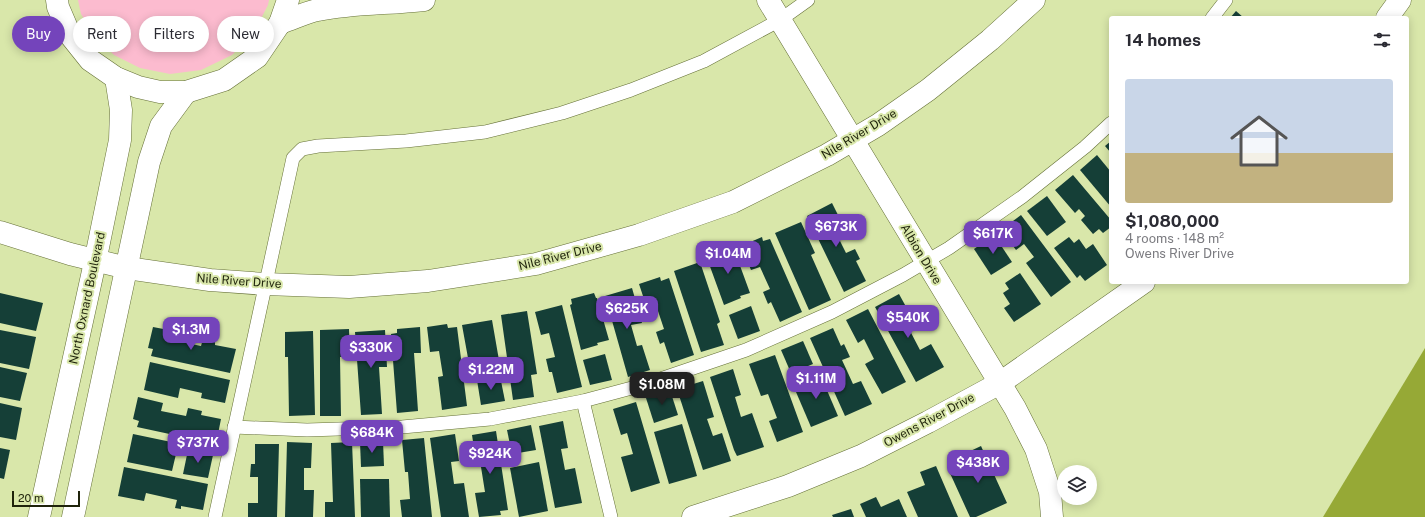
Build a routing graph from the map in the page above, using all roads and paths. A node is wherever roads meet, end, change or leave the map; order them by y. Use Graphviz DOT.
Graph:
graph roads {
  1 [pos="57,0"];
  2 [pos="288,0"];
  3 [pos="424,0"];
  4 [pos="768,0"];
  5 [pos="808,0"];
  6 [pos="1034,0"];
  7 [pos="1226,0"];
  8 [pos="1400,0"];
  9 [pos="1214,16"];
  10 [pos="1388,16"];
  11 [pos="780,20"];
  12 [pos="280,23"];
  13 [pos="116,78"];
  14 [pos="186,92"];
  15 [pos="1109,125"];
  16 [pos="852,140"];
  17 [pos="0,232"];
  18 [pos="95,262"];
  19 [pos="926,262"];
  20 [pos="127,268"];
  21 [pos="265,284"];
  22 [pos="1141,284"];
  23 [pos="1000,383"];
  24 [pos="583,400"];
  25 [pos="234,427"];
  26 [pos="39,517"];
  27 [pos="73,517"];
  28 [pos="215,517"];
  29 [pos="611,517"];
  30 [pos="693,517"];
  31 [pos="1052,517"];
  1 -- 13 [label="street"];
  2 -- 12 [label="street"];
  3 -- 12 [label="street"];
  4 -- 11 [label="street, Albion Drive"];
  5 -- 11 [label="lane"];
  6 -- 16 [label="street, Nile River Drive"];
  7 -- 9 [label="lane"];
  8 -- 10 [label="street"];
  11 -- 16 [label="street, Albion Drive"];
  11 -- 21 [label="lane"];
  12 -- 14 [label="street"];
  13 -- 14 [label="street"];
  13 -- 18 [label="street, North Oxnard Boulevard"];
  14 -- 20 [label="street"];
  15 -- 19 [label="lane"];
  16 -- 19 [label="street, Albion Drive"];
  16 -- 21 [label="street, Nile River Drive"];
  17 -- 18 [label="street, Nile River Drive"];
  18 -- 20 [label="street, Nile River Drive"];
  18 -- 26 [label="street, North Oxnard Boulevard"];
  19 -- 23 [label="street, Albion Drive"];
  19 -- 24 [label="lane"];
  20 -- 21 [label="street, Nile River Drive"];
  20 -- 27 [label="street"];
  21 -- 25 [label="lane"];
  22 -- 23 [label="street, Owens River Drive"];
  23 -- 30 [label="street, Owens River Drive"];
  23 -- 31 [label="street, Albion Drive"];
  24 -- 25 [label="lane"];
  24 -- 29 [label="lane"];
  25 -- 28 [label="lane"];
}
